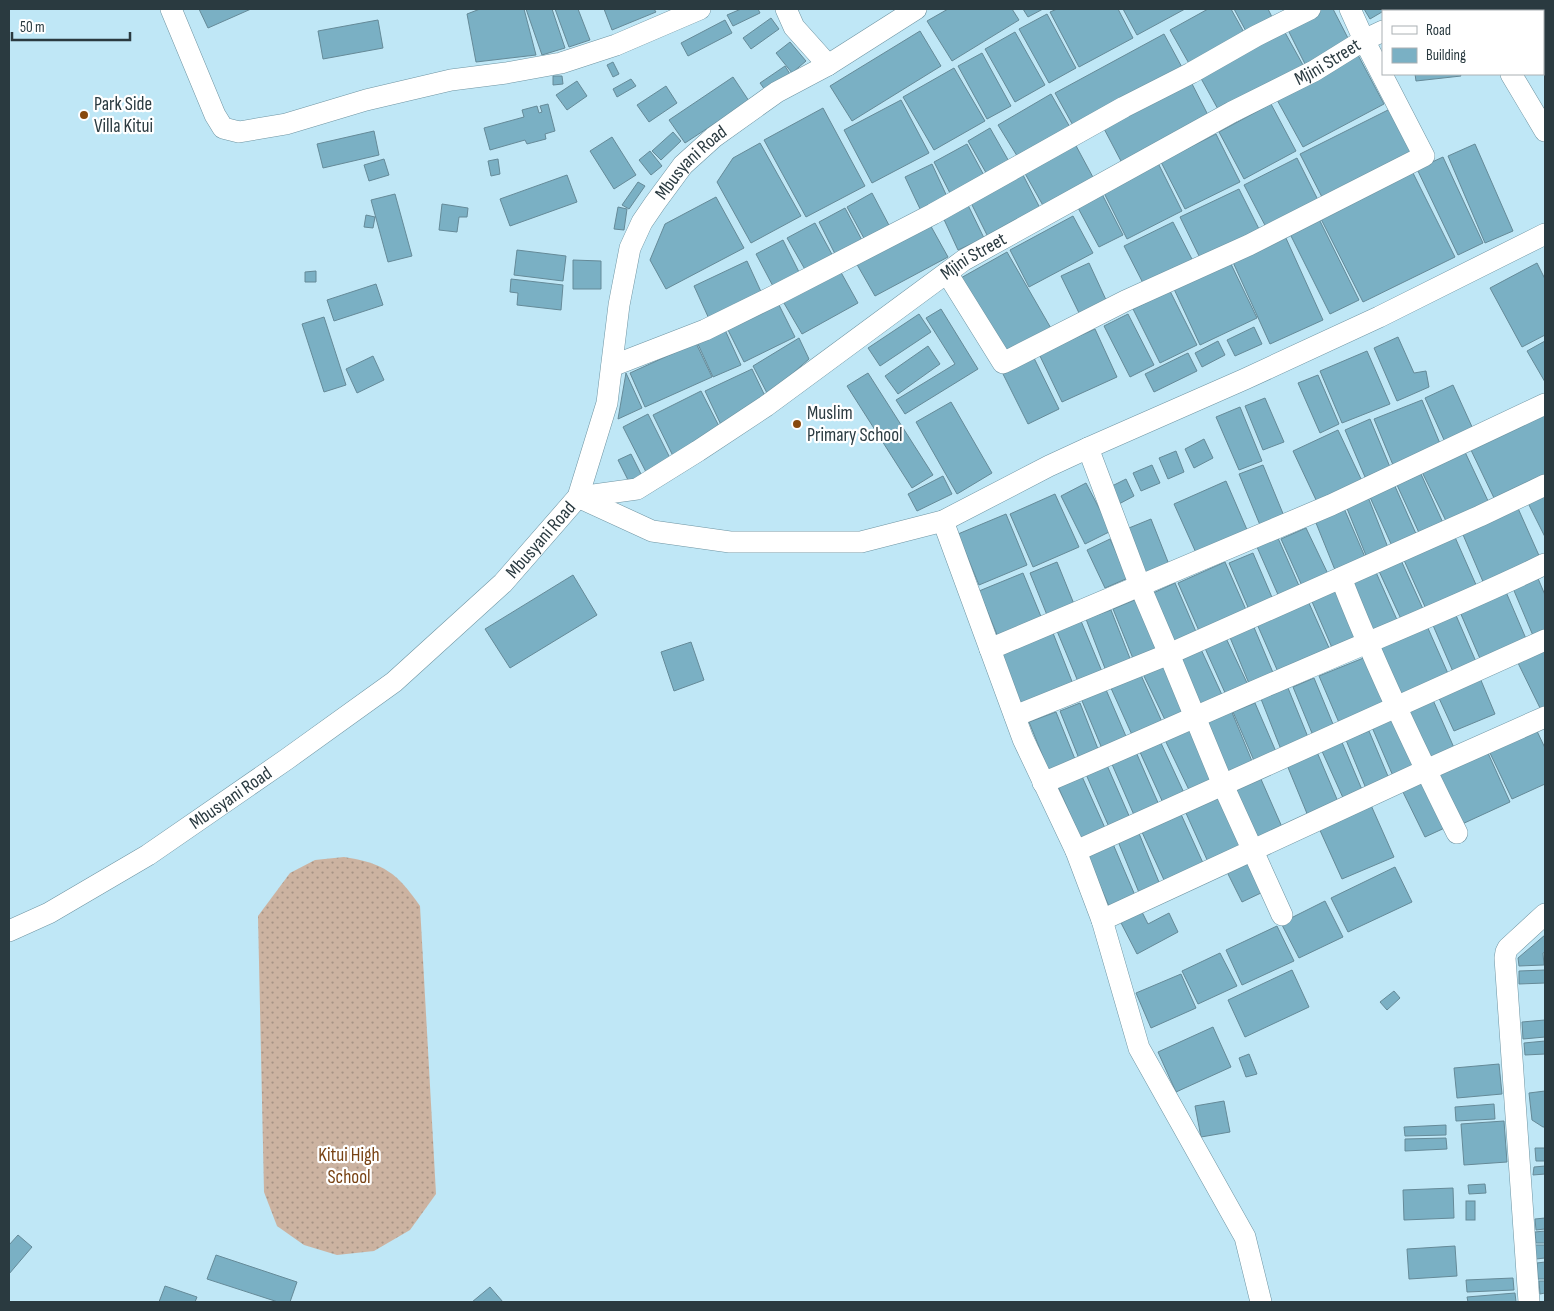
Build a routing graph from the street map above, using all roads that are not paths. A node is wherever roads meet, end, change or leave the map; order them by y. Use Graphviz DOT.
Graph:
graph roads {
  1 [pos="170,9"];
  2 [pos="700,9"];
  3 [pos="786,9"];
  4 [pos="916,9"];
  5 [pos="1310,9"];
  6 [pos="1350,9"];
  7 [pos="1374,35"];
  8 [pos="1382,54"];
  9 [pos="828,65"];
  10 [pos="1391,75"];
  11 [pos="1512,75"];
  12 [pos="1545,131"];
  13 [pos="1545,234"];
  14 [pos="947,273"];
  15 [pos="612,366"];
  16 [pos="1545,404"];
  17 [pos="1088,448"];
  18 [pos="1545,485"];
  19 [pos="578,497"];
  20 [pos="943,521"];
  21 [pos="1545,564"];
  22 [pos="1341,578"];
  23 [pos="1140,586"];
  24 [pos="1545,640"];
  25 [pos="1367,643"];
  26 [pos="990,649"];
  27 [pos="1168,654"];
  28 [pos="1397,707"];
  29 [pos="1015,716"];
  30 [pos="1196,716"];
  31 [pos="1545,717"];
  32 [pos="1426,770"];
  33 [pos="1043,783"];
  34 [pos="1224,785"];
  35 [pos="1457,833"];
  36 [pos="1076,851"];
  37 [pos="1252,851"];
  38 [pos="1545,914"];
  39 [pos="1282,915"];
  40 [pos="1102,920"];
  41 [pos="9,931"];
  42 [pos="1260,1302"];
  43 [pos="1529,1302"];
  1 -- 2 [label="street"];
  3 -- 9 [label="street"];
  4 -- 9 [label="street, Mbusyani Road"];
  5 -- 15 [label="street"];
  6 -- 7 [label="street"];
  7 -- 8 [label="street"];
  7 -- 14 [label="street, Mjini Street"];
  9 -- 15 [label="street, Mbusyani Road"];
  10 -- 14 [label="street"];
  11 -- 12 [label="street"];
  13 -- 17 [label="street"];
  14 -- 19 [label="street, Mjini Street"];
  15 -- 19 [label="street, Mbusyani Road"];
  16 -- 23 [label="street"];
  17 -- 20 [label="street"];
  17 -- 23 [label="street"];
  18 -- 22 [label="street"];
  19 -- 20 [label="street"];
  19 -- 41 [label="street, Mbusyani Road"];
  20 -- 26 [label="street"];
  21 -- 25 [label="street"];
  22 -- 25 [label="street"];
  22 -- 27 [label="street"];
  23 -- 26 [label="street"];
  23 -- 27 [label="street"];
  24 -- 28 [label="street"];
  25 -- 28 [label="street"];
  25 -- 30 [label="street"];
  26 -- 29 [label="street"];
  27 -- 29 [label="street"];
  27 -- 30 [label="street"];
  28 -- 32 [label="street"];
  28 -- 34 [label="street"];
  29 -- 33 [label="street"];
  30 -- 33 [label="street"];
  30 -- 34 [label="street"];
  31 -- 32 [label="street"];
  32 -- 35 [label="street"];
  32 -- 37 [label="street"];
  33 -- 36 [label="street"];
  34 -- 36 [label="street"];
  34 -- 37 [label="street"];
  36 -- 40 [label="street"];
  37 -- 39 [label="street"];
  37 -- 40 [label="street"];
  38 -- 43 [label="street"];
  40 -- 42 [label="street"];
}
